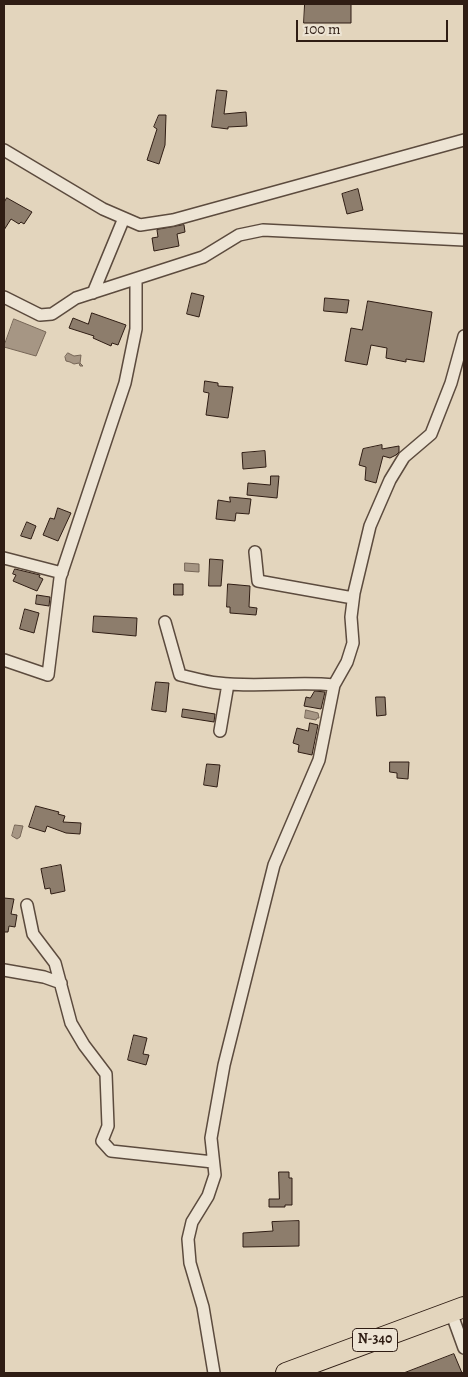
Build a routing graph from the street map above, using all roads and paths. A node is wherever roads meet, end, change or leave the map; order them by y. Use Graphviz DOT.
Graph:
graph roads {
  1 [pos="464,140"];
  2 [pos="4,150"];
  3 [pos="124,218"];
  4 [pos="464,240"];
  5 [pos="136,279"];
  6 [pos="93,292"];
  7 [pos="4,296"];
  8 [pos="464,336"];
  9 [pos="256,552"];
  10 [pos="4,558"];
  11 [pos="62,573"];
  12 [pos="353,598"];
  13 [pos="165,622"];
  14 [pos="4,660"];
  15 [pos="228,684"];
  16 [pos="334,685"];
  17 [pos="220,731"];
  18 [pos="27,905"];
  19 [pos="4,970"];
  20 [pos="61,983"];
  21 [pos="214,1162"];
  22 [pos="459,1316"];
  23 [pos="464,1348"];
  24 [pos="214,1373"];
  25 [pos="286,1373"];
  1 -- 3 [label="street"];
  2 -- 3 [label="street"];
  3 -- 6 [label="street"];
  4 -- 5 [label="street"];
  5 -- 6 [label="street"];
  5 -- 11 [label="street"];
  6 -- 7 [label="street"];
  8 -- 12 [label="street"];
  9 -- 12 [label="street"];
  10 -- 11 [label="street"];
  11 -- 14 [label="street"];
  12 -- 16 [label="street"];
  13 -- 15 [label="street"];
  15 -- 16 [label="street"];
  15 -- 17 [label="street"];
  16 -- 21 [label="street"];
  18 -- 20 [label="street"];
  19 -- 20 [label="street"];
  20 -- 21 [label="street"];
  21 -- 24 [label="street"];
  22 -- 23 [label="street"];
  22 -- 25 [label="highway, N-340"];
}
